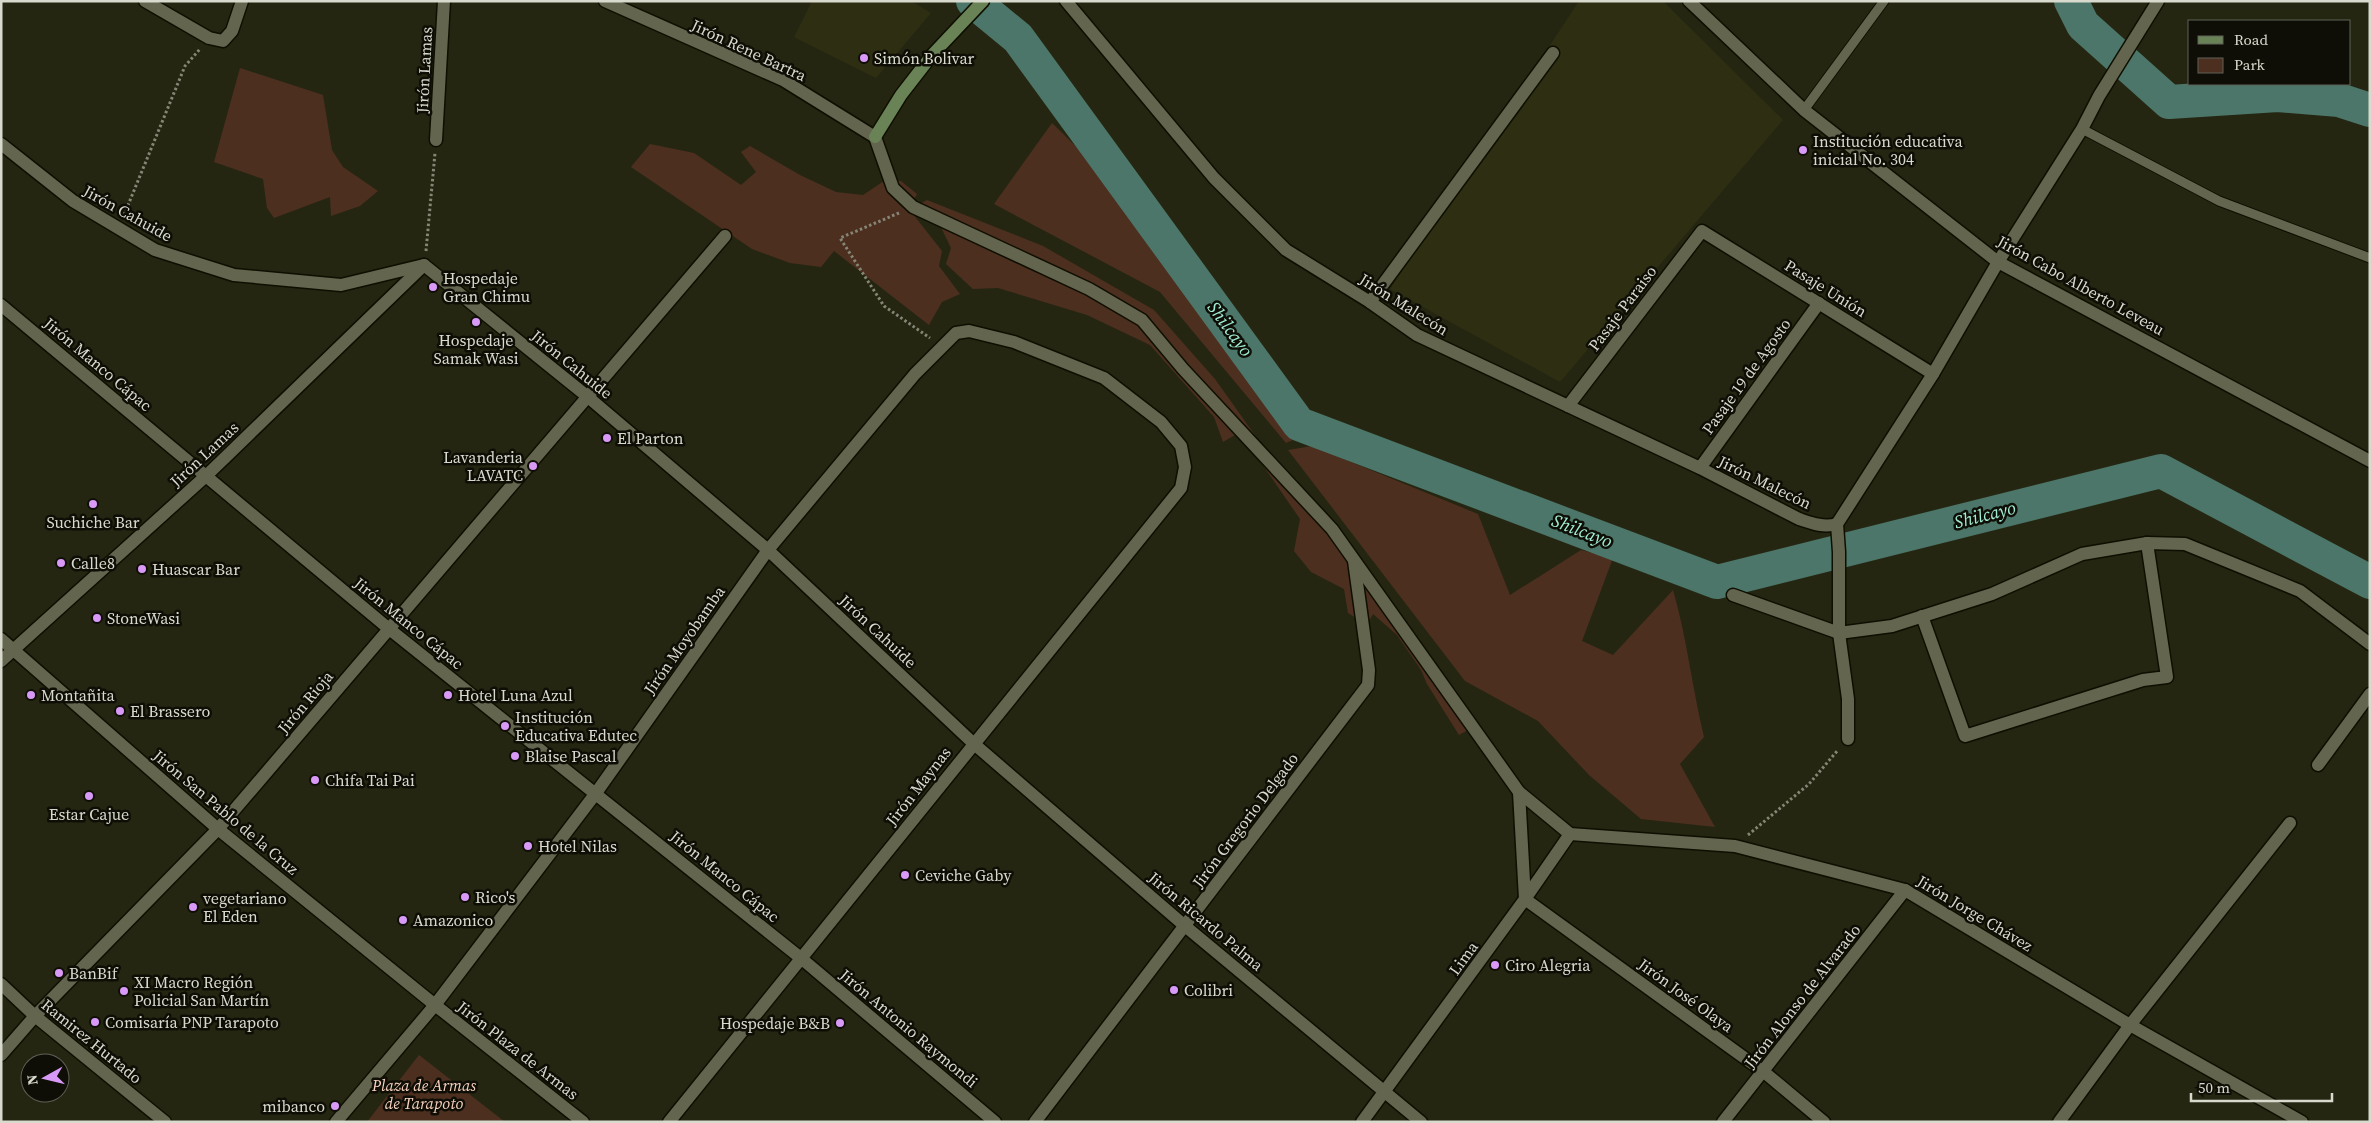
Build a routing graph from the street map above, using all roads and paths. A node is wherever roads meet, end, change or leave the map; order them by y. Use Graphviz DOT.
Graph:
graph roads {
  1 [pos="145,1"];
  2 [pos="242,1"];
  3 [pos="444,1"];
  4 [pos="605,1"];
  5 [pos="983,1"];
  6 [pos="1066,1"];
  7 [pos="1689,1"];
  8 [pos="1884,1"];
  9 [pos="2158,1"];
  10 [pos="209,38"];
  11 [pos="1553,53"];
  12 [pos="1804,110"];
  13 [pos="2082,129"];
  14 [pos="874,137"];
  15 [pos="436,140"];
  16 [pos="1,144"];
  17 [pos="913,207"];
  18 [pos="119,228"];
  19 [pos="1702,230"];
  20 [pos="725,236"];
  21 [pos="2370,258"];
  22 [pos="1998,262"];
  23 [pos="424,265"];
  24 [pos="1370,302"];
  25 [pos="1819,303"];
  26 [pos="1,305"];
  27 [pos="929,338"];
  28 [pos="1933,374"];
  29 [pos="588,398"];
  30 [pos="1568,406"];
  31 [pos="2370,461"];
  32 [pos="1185,467"];
  33 [pos="1700,468"];
  34 [pos="206,475"];
  35 [pos="1836,524"];
  36 [pos="2147,543"];
  37 [pos="768,550"];
  38 [pos="1354,561"];
  39 [pos="1733,595"];
  40 [pos="1922,616"];
  41 [pos="388,628"];
  42 [pos="1839,634"];
  43 [pos="1,639"];
  44 [pos="2370,644"];
  45 [pos="13,649"];
  46 [pos="1,661"];
  47 [pos="2370,694"];
  48 [pos="1848,739"];
  49 [pos="973,743"];
  50 [pos="2318,764"];
  51 [pos="1519,792"];
  52 [pos="596,793"];
  53 [pos="2290,823"];
  54 [pos="218,829"];
  55 [pos="1570,834"];
  56 [pos="1734,846"];
  57 [pos="1905,890"];
  58 [pos="1525,900"];
  59 [pos="1185,926"];
  60 [pos="802,959"];
  61 [pos="1,984"];
  62 [pos="435,1005"];
  63 [pos="35,1016"];
  64 [pos="2130,1024"];
  65 [pos="1,1055"];
  66 [pos="1764,1072"];
  67 [pos="1385,1092"];
  68 [pos="165,1122"];
  69 [pos="336,1122"];
  70 [pos="583,1122"];
  71 [pos="669,1122"];
  72 [pos="995,1122"];
  73 [pos="1035,1122"];
  74 [pos="1362,1122"];
  75 [pos="1421,1122"];
  76 [pos="1723,1122"];
  77 [pos="1824,1122"];
  78 [pos="2059,1122"];
  79 [pos="2302,1122"];
  1 -- 10 [label="street"];
  2 -- 10 [label="street"];
  3 -- 15 [label="street, Jirón Lamas"];
  4 -- 14 [label="street, Jirón Rene Bartra"];
  5 -- 14 [label="main road"];
  6 -- 24 [label="street, Jirón Malecón"];
  7 -- 12 [label="street, Jirón Cabo Alberto Leveau"];
  8 -- 12 [label="lane"];
  9 -- 13 [label="street"];
  10 -- 18 [label="path"];
  11 -- 24 [label="street"];
  12 -- 22 [label="street, Jirón Cabo Alberto Leveau"];
  13 -- 21 [label="lane"];
  13 -- 22 [label="street"];
  14 -- 17 [label="street"];
  15 -- 23 [label="path"];
  16 -- 18 [label="street, Jirón Cahuide"];
  17 -- 27 [label="path"];
  17 -- 38 [label="street"];
  18 -- 23 [label="street, Jirón Cahuide"];
  19 -- 25 [label="street, Pasaje Unión"];
  19 -- 30 [label="street, Pasaje Paraiso"];
  20 -- 29 [label="street, Jirón Rioja"];
  22 -- 28 [label="street"];
  22 -- 31 [label="street, Jirón Cabo Alberto Leveau"];
  23 -- 29 [label="street, Jirón Cahuide"];
  23 -- 34 [label="street, Jirón Lamas"];
  24 -- 30 [label="street, Jirón Malecón"];
  25 -- 28 [label="street, Pasaje Unión"];
  25 -- 33 [label="street, Pasaje 19 de Agosto"];
  26 -- 34 [label="street, Jirón Manco Cápac"];
  28 -- 35 [label="street"];
  29 -- 37 [label="street, Jirón Cahuide"];
  29 -- 41 [label="street, Jirón Rioja"];
  30 -- 33 [label="street, Jirón Malecón"];
  32 -- 37 [label="street, Jirón Moyobamba"];
  32 -- 49 [label="street, Jirón Maynas"];
  33 -- 35 [label="street, Jirón Malecón"];
  34 -- 41 [label="street, Jirón Manco Cápac"];
  34 -- 45 [label="street, Jirón Lamas"];
  35 -- 42 [label="street"];
  36 -- 40 [label="street"];
  36 -- 40 [label="street"];
  36 -- 44 [label="street"];
  37 -- 49 [label="street, Jirón Cahuide"];
  37 -- 52 [label="street, Jirón Moyobamba"];
  38 -- 51 [label="street"];
  38 -- 59 [label="street, Jirón Gregorio Delgado"];
  39 -- 42 [label="street"];
  40 -- 42 [label="street"];
  41 -- 52 [label="street, Jirón Manco Cápac"];
  41 -- 54 [label="street, Jirón Rioja"];
  42 -- 48 [label="street"];
  43 -- 45 [label="street, Jirón San Pablo de la Cruz"];
  45 -- 46 [label="street, Jirón Lamas"];
  45 -- 54 [label="street, Jirón San Pablo de la Cruz"];
  47 -- 50 [label="street"];
  48 -- 56 [label="path"];
  49 -- 59 [label="street, Jirón Ricardo Palma"];
  49 -- 60 [label="street, Jirón Maynas"];
  51 -- 55 [label="street"];
  51 -- 58 [label="street"];
  52 -- 60 [label="street, Jirón Manco Cápac"];
  52 -- 62 [label="street, Jirón Moyobamba"];
  53 -- 64 [label="street"];
  54 -- 62 [label="street, Jirón San Pablo de la Cruz"];
  54 -- 63 [label="street, Jirón Rioja"];
  55 -- 56 [label="street, Jirón Jorge Chávez"];
  55 -- 58 [label="street, Lima"];
  56 -- 57 [label="street, Jirón Jorge Chávez"];
  57 -- 64 [label="street, Jirón Jorge Chávez"];
  57 -- 66 [label="street, Jirón Alonso de Alvarado"];
  58 -- 66 [label="street, Jirón José Olaya"];
  58 -- 67 [label="street, Lima"];
  59 -- 67 [label="street, Jirón Ricardo Palma"];
  59 -- 73 [label="street, Jirón Gregorio Delgado"];
  60 -- 71 [label="street, Jirón Maynas"];
  60 -- 72 [label="street, Jirón Antonio Raymondi"];
  61 -- 63 [label="street, Ramirez Hurtado"];
  62 -- 69 [label="street, Jirón Plaza de Armas"];
  62 -- 70 [label="street, Jirón Plaza de Armas"];
  63 -- 65 [label="street, Jirón Rioja"];
  63 -- 68 [label="street, Ramirez Hurtado"];
  64 -- 78 [label="street"];
  64 -- 79 [label="street, Jirón Jorge Chávez"];
  66 -- 76 [label="street, Jirón Alonso de Alvarado"];
  66 -- 77 [label="street, Jirón José Olaya"];
  67 -- 74 [label="street, Lima"];
  67 -- 75 [label="street, Jirón Ricardo Palma"];
}
